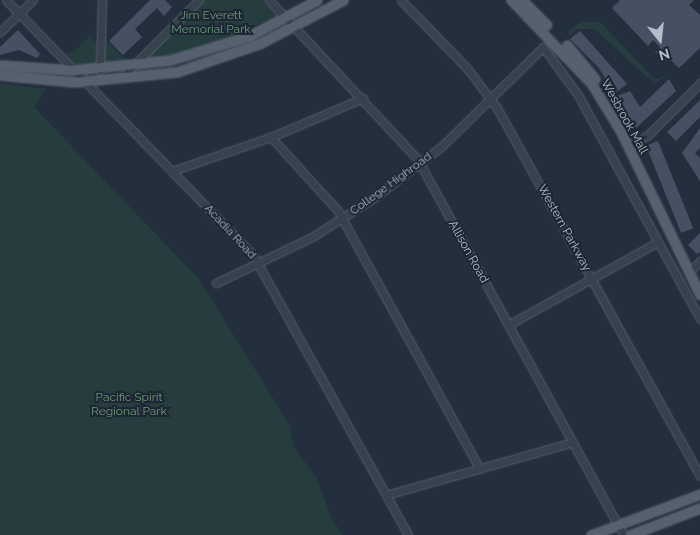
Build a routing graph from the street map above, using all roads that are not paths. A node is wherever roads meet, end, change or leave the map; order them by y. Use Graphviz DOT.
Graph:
graph roads {
  1 [pos="6,0"];
  2 [pos="32,0"];
  3 [pos="102,0"];
  4 [pos="199,0"];
  5 [pos="269,0"];
  6 [pos="317,0"];
  7 [pos="343,0"];
  8 [pos="402,0"];
  9 [pos="511,0"];
  10 [pos="522,0"];
  11 [pos="19,14"];
  12 [pos="286,17"];
  13 [pos="294,26"];
  14 [pos="0,32"];
  15 [pos="0,65"];
  16 [pos="129,68"];
  17 [pos="73,70"];
  18 [pos="100,70"];
  19 [pos="0,75"];
  20 [pos="120,80"];
  21 [pos="84,82"];
  22 [pos="700,83"];
  23 [pos="363,98"];
  24 [pos="492,100"];
  25 [pos="271,137"];
  26 [pos="630,146"];
  27 [pos="420,164"];
  28 [pos="172,172"];
  29 [pos="342,219"];
  30 [pos="658,242"];
  31 [pos="700,261"];
  32 [pos="259,264"];
  33 [pos="688,273"];
  34 [pos="591,279"];
  35 [pos="216,283"];
  36 [pos="700,295"];
  37 [pos="700,320"];
  38 [pos="508,325"];
  39 [pos="573,442"];
  40 [pos="480,469"];
  41 [pos="700,476"];
  42 [pos="700,494"];
  43 [pos="386,495"];
  44 [pos="700,508"];
  45 [pos="619,526"];
  46 [pos="408,535"];
  47 [pos="592,535"];
  48 [pos="623,535"];
  49 [pos="630,535"];
  1 -- 11 [label="street, Acadia Road"];
  2 -- 11 [label="street"];
  3 -- 18 [label="street"];
  4 -- 16 [label="street"];
  5 -- 12 [label="street, Allison Road"];
  6 -- 12 [label="main road"];
  7 -- 13 [label="main road"];
  8 -- 24 [label="street, Western Parkway"];
  9 -- 26 [label="main road, Wesbrook Mall"];
  10 -- 26 [label="main road, Wesbrook Mall"];
  11 -- 14 [label="street"];
  11 -- 17 [label="street, Acadia Road"];
  12 -- 13 [label="street, Allison Road"];
  12 -- 16 [label="main road"];
  13 -- 20 [label="main road"];
  13 -- 23 [label="street, Allison Road"];
  15 -- 17 [label="main road"];
  16 -- 18 [label="main road"];
  16 -- 20 [label="street"];
  17 -- 18 [label="main road"];
  17 -- 21 [label="street, Acadia Road"];
  19 -- 21 [label="main road"];
  20 -- 21 [label="main road"];
  21 -- 28 [label="street, Acadia Road"];
  22 -- 26 [label="street"];
  23 -- 25 [label="street"];
  23 -- 27 [label="street, Allison Road"];
  24 -- 27 [label="street, College Highroad"];
  24 -- 30 [label="street, College Highroad"];
  24 -- 34 [label="street, Western Parkway"];
  25 -- 28 [label="street"];
  25 -- 29 [label="street"];
  26 -- 33 [label="main road, Wesbrook Mall"];
  27 -- 29 [label="street, College Highroad"];
  27 -- 38 [label="street, Allison Road"];
  28 -- 32 [label="street, Acadia Road"];
  29 -- 32 [label="street, College Highroad"];
  29 -- 40 [label="street"];
  30 -- 34 [label="street"];
  30 -- 37 [label="street"];
  31 -- 33 [label="street"];
  32 -- 35 [label="street, College Highroad"];
  32 -- 43 [label="street, Acadia Road"];
  33 -- 36 [label="main road, Wesbrook Mall"];
  34 -- 38 [label="street"];
  34 -- 41 [label="street, Western Parkway"];
  38 -- 39 [label="street, Allison Road"];
  39 -- 40 [label="street"];
  39 -- 45 [label="street, Allison Road"];
  40 -- 43 [label="street"];
  42 -- 45 [label="main road"];
  43 -- 46 [label="street, Acadia Road"];
  44 -- 49 [label="main road"];
  45 -- 47 [label="main road"];
  45 -- 48 [label="street, Allison Road"];
}
